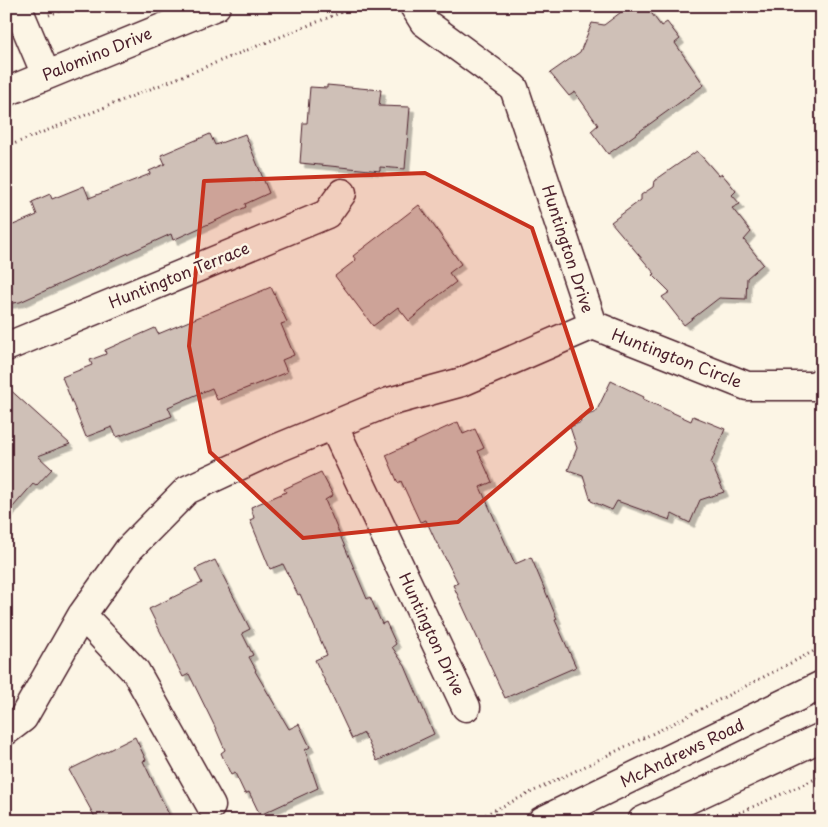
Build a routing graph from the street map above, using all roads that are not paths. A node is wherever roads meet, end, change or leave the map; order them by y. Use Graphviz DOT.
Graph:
graph roads {
  1 [pos="12,6"];
  2 [pos="216,6"];
  3 [pos="414,6"];
  4 [pos="46,75"];
  5 [pos="6,92"];
  6 [pos="342,193"];
  7 [pos="593,325"];
  8 [pos="6,347"];
  9 [pos="822,382"];
  10 [pos="333,425"];
  11 [pos="82,616"];
  12 [pos="822,685"];
  13 [pos="466,707"];
  14 [pos="6,731"];
  15 [pos="822,737"];
  16 [pos="211,806"];
  17 [pos="542,821"];
  18 [pos="642,821"];
  1 -- 4 [label="street"];
  2 -- 4 [label="street, Palomino Drive"];
  3 -- 7 [label="street, Huntington Drive"];
  4 -- 5 [label="street, Palomino Drive"];
  6 -- 8 [label="street, Huntington Terrace"];
  7 -- 9 [label="street, Huntington Circle"];
  7 -- 10 [label="street, Huntington Drive"];
  10 -- 11 [label="street, Huntington Drive"];
  10 -- 13 [label="street, Huntington Drive"];
  11 -- 14 [label="street, Huntington Drive"];
  11 -- 16 [label="street"];
  12 -- 17 [label="street, McAndrews Road"];
  15 -- 18 [label="street"];
}
